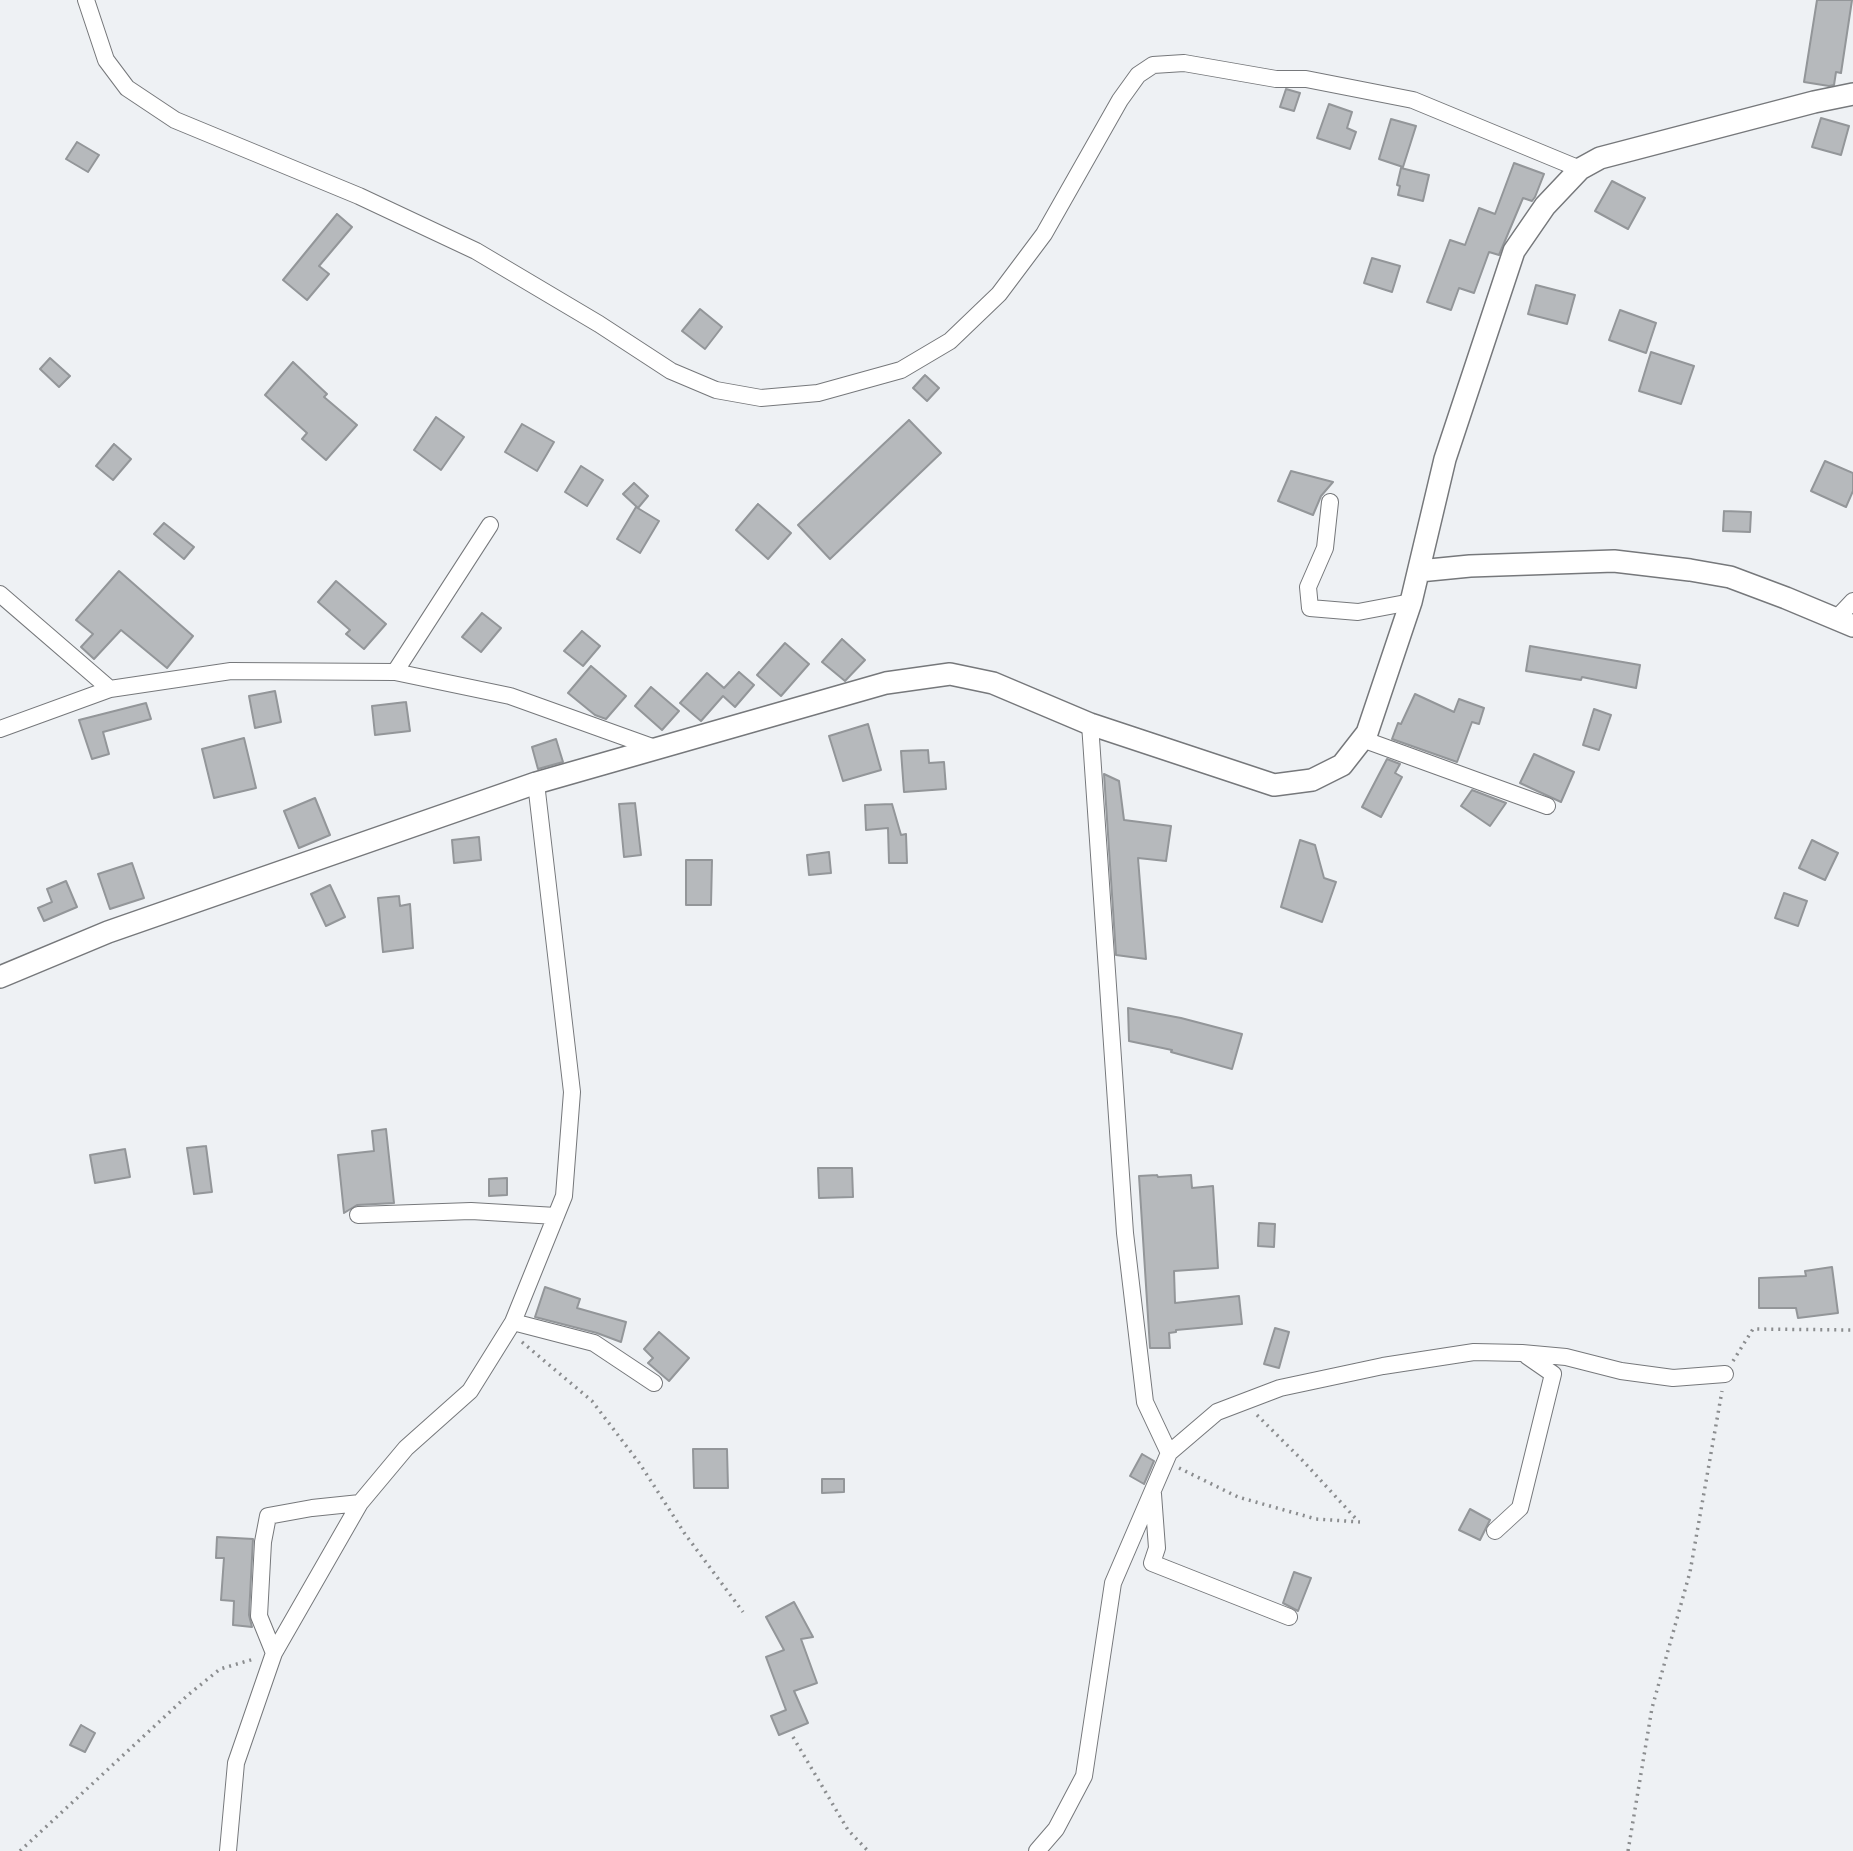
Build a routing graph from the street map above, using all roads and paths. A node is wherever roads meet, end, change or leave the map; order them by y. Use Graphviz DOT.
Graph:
graph roads {
  1 [pos="86,0"];
  2 [pos="1853,94"];
  3 [pos="1580,169"];
  4 [pos="1330,502"];
  5 [pos="490,525"];
  6 [pos="1419,571"];
  7 [pos="0,594"];
  8 [pos="1853,601"];
  9 [pos="1411,602"];
  10 [pos="1845,623"];
  11 [pos="395,673"];
  12 [pos="110,689"];
  13 [pos="1090,724"];
  14 [pos="0,729"];
  15 [pos="1362,739"];
  16 [pos="655,748"];
  17 [pos="536,783"];
  18 [pos="1548,806"];
  19 [pos="0,977"];
  20 [pos="358,1215"];
  21 [pos="556,1216"];
  22 [pos="510,1327"];
  23 [pos="1853,1330"];
  24 [pos="1522,1353"];
  25 [pos="1725,1374"];
  26 [pos="654,1384"];
  27 [pos="1244,1402"];
  28 [pos="1168,1457"];
  29 [pos="1153,1492"];
  30 [pos="360,1503"];
  31 [pos="1495,1531"];
  32 [pos="743,1612"];
  33 [pos="1289,1617"];
  34 [pos="274,1653"];
  35 [pos="793,1737"];
  36 [pos="20,1851"];
  37 [pos="228,1851"];
  38 [pos="867,1851"];
  39 [pos="1037,1851"];
  40 [pos="1628,1851"];
  1 -- 3 [label="street"];
  2 -- 3 [label="street"];
  3 -- 6 [label="street"];
  4 -- 9 [label="street"];
  5 -- 11 [label="street"];
  6 -- 9 [label="street"];
  6 -- 10 [label="street"];
  7 -- 12 [label="street"];
  8 -- 10 [label="street"];
  9 -- 15 [label="street"];
  11 -- 12 [label="street"];
  11 -- 16 [label="street"];
  12 -- 14 [label="street"];
  13 -- 15 [label="street"];
  13 -- 16 [label="street"];
  13 -- 28 [label="street"];
  15 -- 18 [label="street"];
  16 -- 17 [label="street"];
  17 -- 19 [label="street"];
  17 -- 21 [label="street"];
  20 -- 21 [label="street"];
  21 -- 22 [label="street"];
  22 -- 26 [label="street"];
  22 -- 30 [label="street"];
  22 -- 32 [label="path"];
  23 -- 25 [label="path"];
  24 -- 25 [label="street"];
  24 -- 27 [label="street"];
  24 -- 31 [label="street"];
  25 -- 40 [label="path"];
  27 -- 28 [label="street"];
  27 -- 28 [label="path"];
  28 -- 29 [label="street"];
  29 -- 33 [label="street"];
  29 -- 39 [label="street"];
  30 -- 34 [label="street"];
  30 -- 34 [label="street"];
  34 -- 36 [label="path"];
  34 -- 37 [label="street"];
  35 -- 38 [label="path"];
}
